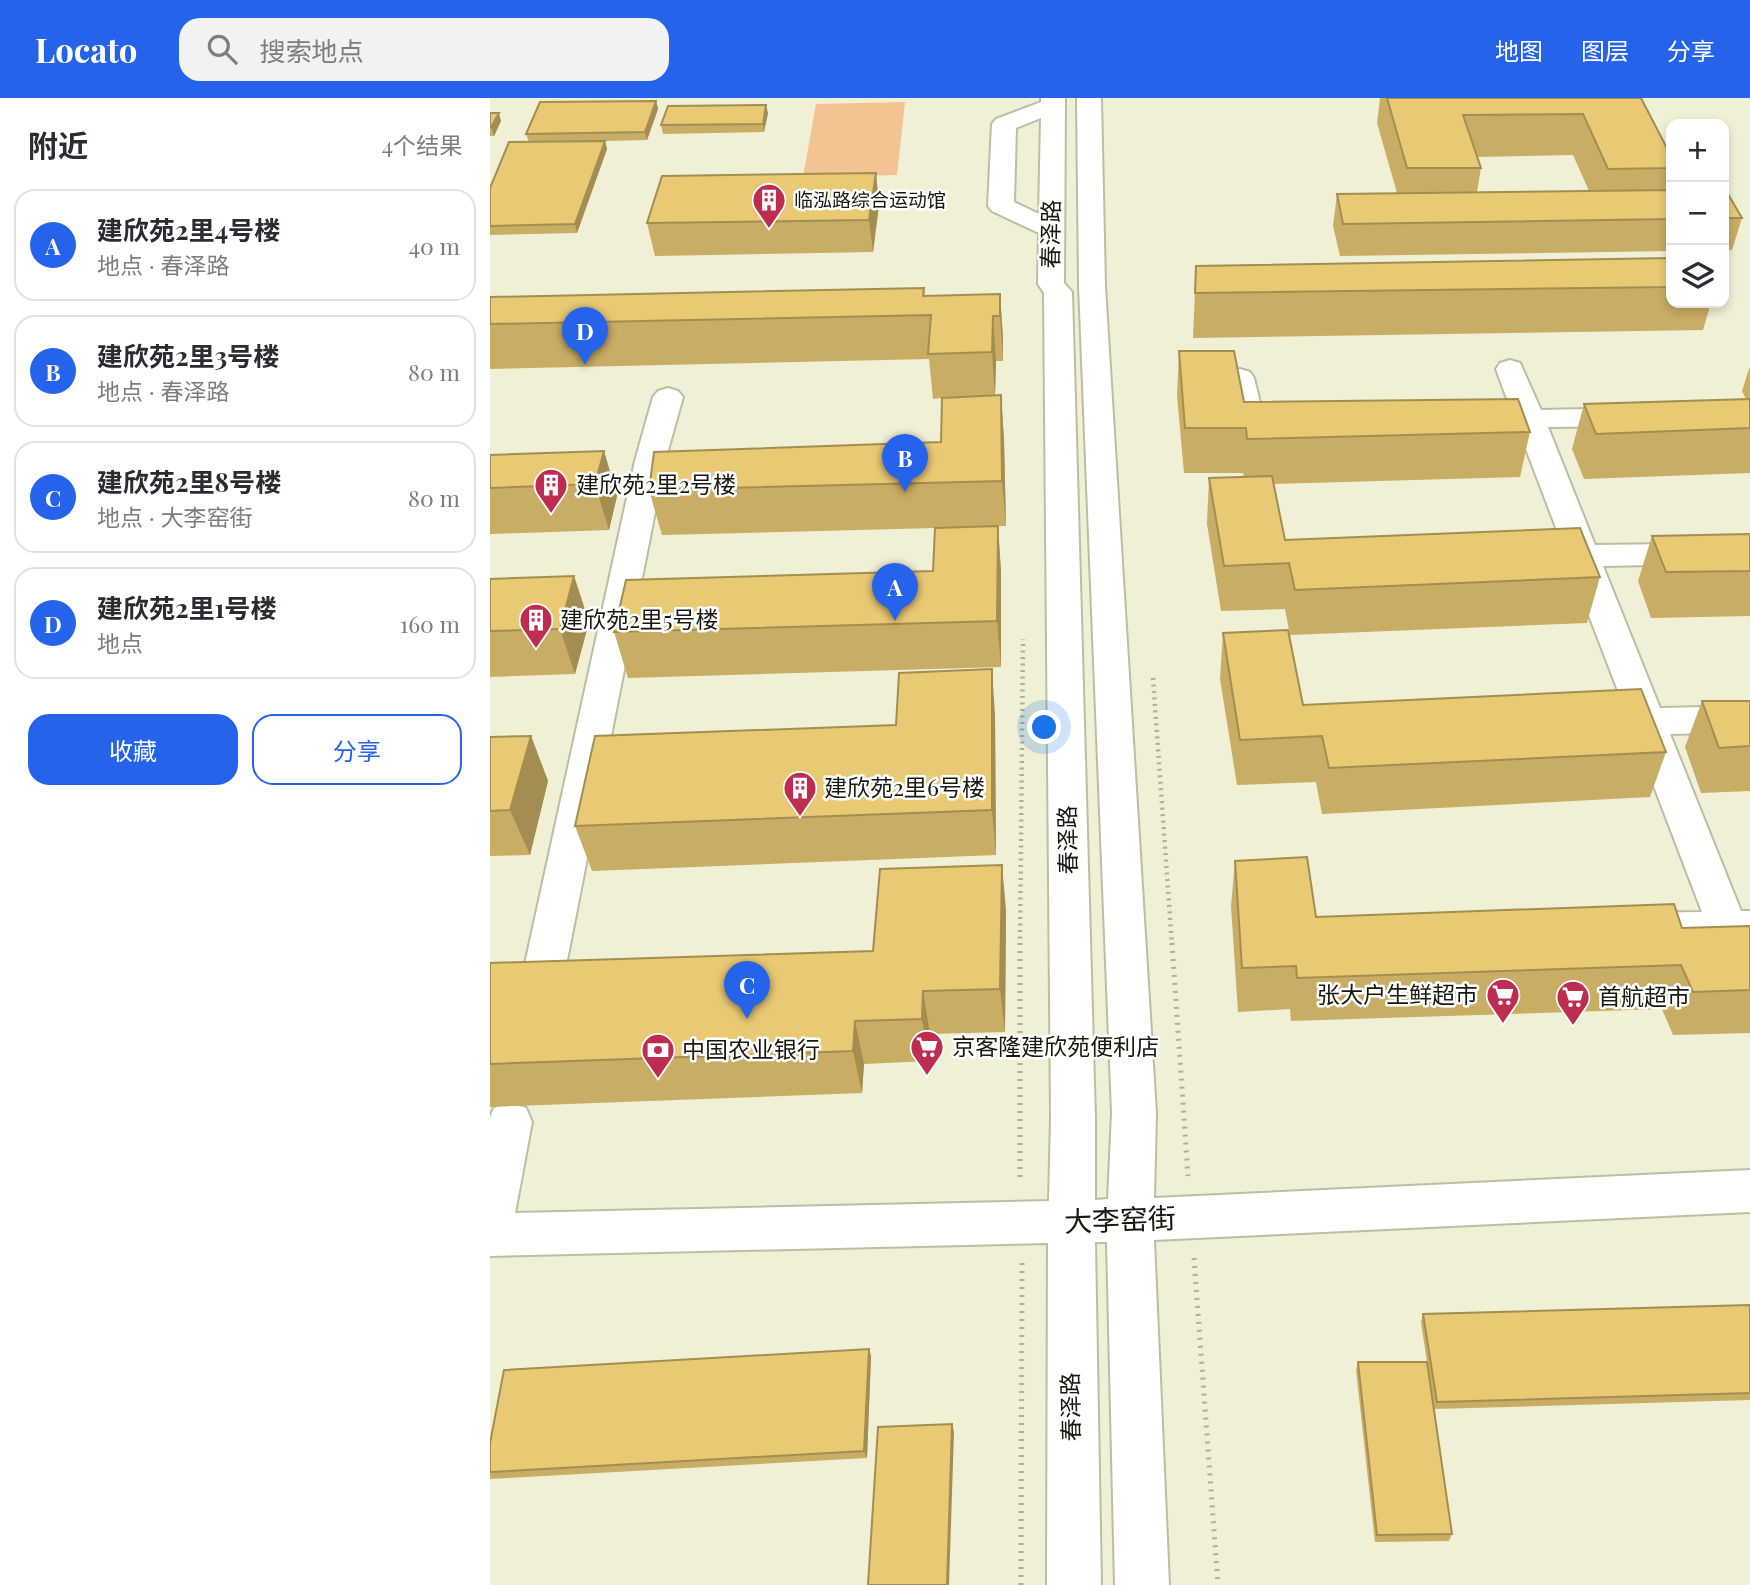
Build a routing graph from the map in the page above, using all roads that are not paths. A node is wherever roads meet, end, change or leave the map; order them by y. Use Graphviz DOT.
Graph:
graph roads {
  1 [pos="1065,101"];
  2 [pos="1052,229"];
  3 [pos="1510,369"];
  4 [pos="1240,378"];
  5 [pos="668,397"];
  6 [pos="1664,416"];
  7 [pos="1530,419"];
  8 [pos="1474,420"];
  9 [pos="1306,423"];
  10 [pos="1750,553"];
  11 [pos="1528,556"];
  12 [pos="1583,556"];
  13 [pos="1750,719"];
  14 [pos="1647,721"];
  15 [pos="1593,722"];
  16 [pos="1739,927"];
  17 [pos="1592,929"];
  18 [pos="1750,985"];
  19 [pos="539,996"];
  20 [pos="510,1122"];
  21 [pos="1750,1191"];
  22 [pos="1129,1220"];
  23 [pos="1072,1222"];
  24 [pos="490,1223"];
  25 [pos="490,1235"];
  26 [pos="1074,1585"];
  27 [pos="1142,1585"];
  1 -- 2 [label="street, 春泽路"];
  1 -- 2 [label="street"];
  1 -- 22 [label="street, 春泽路"];
  2 -- 23 [label="street, 春泽路"];
  3 -- 7 [label="street"];
  4 -- 9 [label="street"];
  5 -- 19 [label="street"];
  6 -- 7 [label="street"];
  7 -- 8 [label="street"];
  7 -- 12 [label="street"];
  10 -- 12 [label="street"];
  11 -- 12 [label="street"];
  12 -- 14 [label="street"];
  13 -- 14 [label="street"];
  14 -- 15 [label="street"];
  14 -- 16 [label="street"];
  16 -- 17 [label="street"];
  16 -- 18 [label="street"];
  20 -- 24 [label="street"];
  21 -- 22 [label="street, 大李窑街"];
  22 -- 23 [label="street, 大李窑街"];
  22 -- 27 [label="street, 春泽路"];
  23 -- 25 [label="street, 大李窑街"];
  23 -- 26 [label="street, 春泽路"];
}
